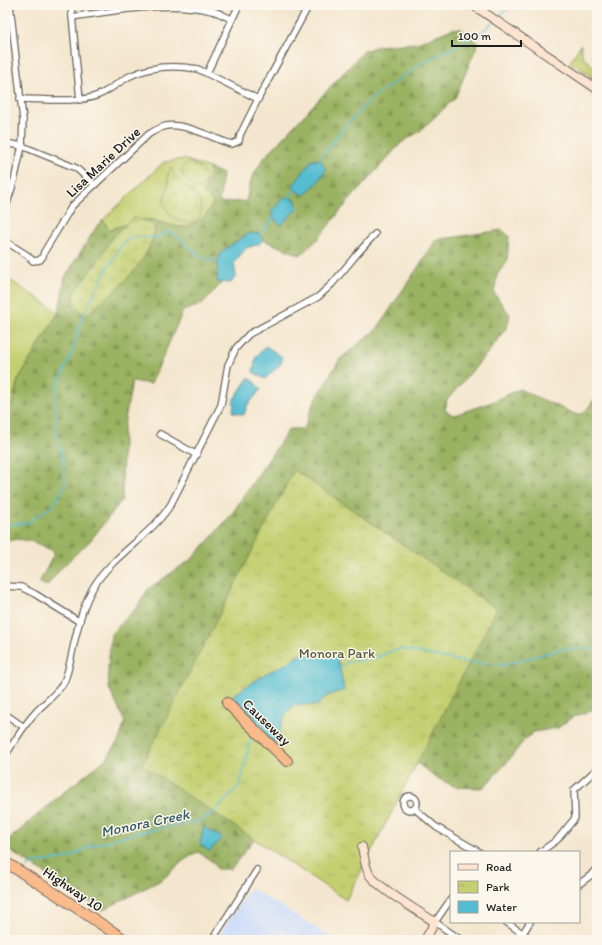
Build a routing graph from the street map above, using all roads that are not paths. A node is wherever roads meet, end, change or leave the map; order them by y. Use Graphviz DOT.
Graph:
graph roads {
  1 [pos="10,5"];
  2 [pos="71,5"];
  3 [pos="239,5"];
  4 [pos="309,5"];
  5 [pos="473,5"];
  6 [pos="72,17"];
  7 [pos="232,20"];
  8 [pos="207,73"];
  9 [pos="597,90"];
  10 [pos="20,99"];
  11 [pos="258,99"];
  12 [pos="80,100"];
  13 [pos="5,143"];
  14 [pos="22,146"];
  15 [pos="95,185"];
  16 [pos="5,210"];
  17 [pos="376,234"];
  18 [pos="5,241"];
  19 [pos="160,434"];
  20 [pos="197,455"];
  21 [pos="5,586"];
  22 [pos="80,622"];
  23 [pos="227,703"];
  24 [pos="5,714"];
  25 [pos="24,727"];
  26 [pos="5,756"];
  27 [pos="287,761"];
  28 [pos="597,769"];
  29 [pos="415,809"];
  30 [pos="362,847"];
  31 [pos="477,851"];
  32 [pos="541,851"];
  33 [pos="5,862"];
  34 [pos="597,868"];
  35 [pos="257,870"];
  36 [pos="580,883"];
  37 [pos="450,900"];
  38 [pos="435,922"];
  39 [pos="508,923"];
  40 [pos="529,923"];
  41 [pos="523,933"];
  42 [pos="125,940"];
  43 [pos="212,940"];
  44 [pos="425,940"];
  45 [pos="461,940"];
  46 [pos="532,940"];
  1 -- 10 [label="street"];
  2 -- 6 [label="street"];
  3 -- 7 [label="street"];
  4 -- 11 [label="street, Lisa Marie Drive"];
  5 -- 9 [label="street"];
  6 -- 7 [label="street"];
  6 -- 12 [label="street"];
  7 -- 8 [label="street"];
  8 -- 11 [label="street"];
  8 -- 12 [label="street"];
  10 -- 12 [label="street"];
  10 -- 14 [label="street"];
  11 -- 15 [label="street, Lisa Marie Drive"];
  13 -- 14 [label="street"];
  14 -- 15 [label="street"];
  14 -- 16 [label="street"];
  15 -- 18 [label="street, Lisa Marie Drive"];
  17 -- 20 [label="street"];
  19 -- 20 [label="street"];
  20 -- 22 [label="street"];
  21 -- 22 [label="street"];
  22 -- 25 [label="street"];
  23 -- 27 [label="highway, Causeway"];
  24 -- 25 [label="street"];
  25 -- 26 [label="street"];
  28 -- 32 [label="street"];
  29 -- 31 [label="street"];
  30 -- 38 [label="street"];
  33 -- 42 [label="highway, Highway 10"];
  34 -- 36 [label="street"];
  35 -- 43 [label="street"];
  37 -- 38 [label="street"];
  38 -- 44 [label="street"];
  38 -- 45 [label="street"];
  39 -- 41 [label="street"];
  40 -- 41 [label="street"];
  41 -- 46 [label="street"];
}
